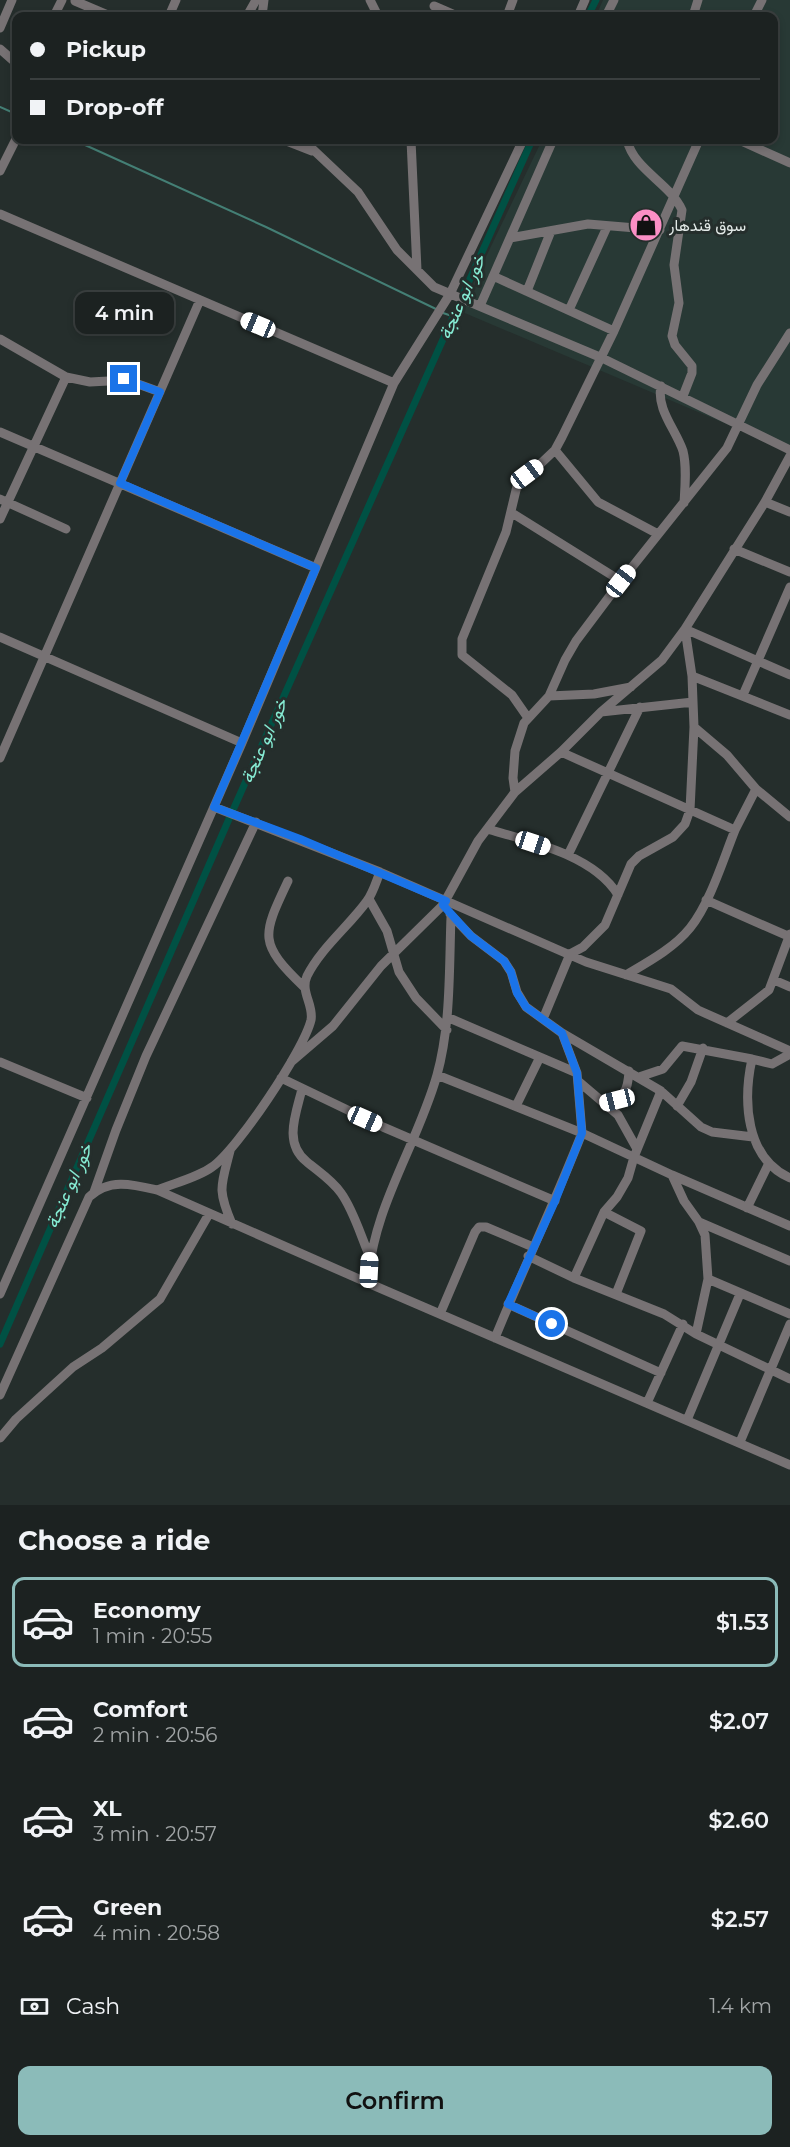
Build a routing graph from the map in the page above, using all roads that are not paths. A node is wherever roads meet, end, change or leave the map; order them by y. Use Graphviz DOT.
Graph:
graph roads {
  1 [pos="12,0"];
  2 [pos="75,0"];
  3 [pos="434,3"];
  4 [pos="88,12"];
  5 [pos="450,12"];
  6 [pos="0,28"];
  7 [pos="0,49"];
  8 [pos="12,60"];
  9 [pos="14,144"];
  10 [pos="294,144"];
  11 [pos="308,144"];
  12 [pos="411,144"];
  13 [pos="521,144"];
  14 [pos="552,144"];
  15 [pos="630,144"];
  16 [pos="697,144"];
  17 [pos="748,144"];
  18 [pos="320,154"];
  19 [pos="790,163"];
  20 [pos="0,171"];
  21 [pos="674,197"];
  22 [pos="0,214"];
  23 [pos="607,226"];
  24 [pos="660,230"];
  25 [pos="551,231"];
  26 [pos="510,238"];
  27 [pos="417,270"];
  28 [pos="493,276"];
  29 [pos="527,291"];
  30 [pos="453,295"];
  31 [pos="200,300"];
  32 [pos="480,306"];
  33 [pos="569,310"];
  34 [pos="614,331"];
  35 [pos="790,333"];
  36 [pos="0,339"];
  37 [pos="602,358"];
  38 [pos="66,377"];
  39 [pos="394,383"];
  40 [pos="661,386"];
  41 [pos="160,392"];
  42 [pos="683,396"];
  43 [pos="740,424"];
  44 [pos="0,432"];
  45 [pos="33,446"];
  46 [pos="555,450"];
  47 [pos="790,450"];
  48 [pos="790,456"];
  49 [pos="120,483"];
  50 [pos="4,501"];
  51 [pos="765,502"];
  52 [pos="684,503"];
  53 [pos="512,513"];
  54 [pos="790,513"];
  55 [pos="0,519"];
  56 [pos="66,530"];
  57 [pos="658,534"];
  58 [pos="734,549"];
  59 [pos="316,568"];
  60 [pos="790,572"];
  61 [pos="621,581"];
  62 [pos="790,587"];
  63 [pos="685,629"];
  64 [pos="0,637"];
  65 [pos="44,656"];
  66 [pos="758,661"];
  67 [pos="790,675"];
  68 [pos="692,676"];
  69 [pos="634,686"];
  70 [pos="743,695"];
  71 [pos="549,696"];
  72 [pos="693,702"];
  73 [pos="640,706"];
  74 [pos="601,712"];
  75 [pos="790,715"];
  76 [pos="528,718"];
  77 [pos="694,727"];
  78 [pos="242,743"];
  79 [pos="561,752"];
  80 [pos="0,758"];
  81 [pos="608,771"];
  82 [pos="756,789"];
  83 [pos="515,792"];
  84 [pos="214,807"];
  85 [pos="690,810"];
  86 [pos="790,817"];
  87 [pos="256,822"];
  88 [pos="487,829"];
  89 [pos="735,830"];
  90 [pos="568,855"];
  91 [pos="380,872"];
  92 [pos="288,881"];
  93 [pos="618,896"];
  94 [pos="369,899"];
  95 [pos="706,900"];
  96 [pos="445,903"];
  97 [pos="451,916"];
  98 [pos="790,936"];
  99 [pos="394,953"];
  100 [pos="570,954"];
  101 [pos="626,975"];
  102 [pos="774,980"];
  103 [pos="304,987"];
  104 [pos="790,987"];
  105 [pos="447,1017"];
  106 [pos="543,1019"];
  107 [pos="727,1023"];
  108 [pos="447,1030"];
  109 [pos="562,1033"];
  110 [pos="704,1048"];
  111 [pos="790,1052"];
  112 [pos="540,1057"];
  113 [pos="752,1059"];
  114 [pos="0,1062"];
  115 [pos="291,1062"];
  116 [pos="629,1071"];
  117 [pos="437,1075"];
  118 [pos="577,1077"];
  119 [pos="639,1077"];
  120 [pos="281,1078"];
  121 [pos="302,1089"];
  122 [pos="661,1090"];
  123 [pos="87,1098"];
  124 [pos="604,1104"];
  125 [pos="516,1106"];
  126 [pos="677,1106"];
  127 [pos="582,1133"];
  128 [pos="753,1137"];
  129 [pos="415,1140"];
  130 [pos="231,1149"];
  131 [pos="635,1153"];
  132 [pos="769,1163"];
  133 [pos="672,1175"];
  134 [pos="790,1178"];
  135 [pos="157,1190"];
  136 [pos="94,1192"];
  137 [pos="555,1201"];
  138 [pos="747,1208"];
  139 [pos="604,1212"];
  140 [pos="209,1214"];
  141 [pos="699,1222"];
  142 [pos="232,1224"];
  143 [pos="790,1226"];
  144 [pos="530,1252"];
  145 [pos="370,1257"];
  146 [pos="790,1261"];
  147 [pos="3,1277"];
  148 [pos="574,1278"];
  149 [pos="708,1279"];
  150 [pos="368,1283"];
  151 [pos="0,1294"];
  152 [pos="616,1294"];
  153 [pos="740,1294"];
  154 [pos="508,1304"];
  155 [pos="440,1314"];
  156 [pos="790,1314"];
  157 [pos="683,1323"];
  158 [pos="790,1324"];
  159 [pos="696,1334"];
  160 [pos="495,1338"];
  161 [pos="720,1345"];
  162 [pos="770,1370"];
  163 [pos="661,1373"];
  164 [pos="790,1379"];
  165 [pos="0,1395"];
  166 [pos="647,1403"];
  167 [pos="687,1420"];
  168 [pos="0,1438"];
  169 [pos="740,1442"];
  170 [pos="790,1465"];
  1 -- 6 [label="street"];
  2 -- 4 [label="street"];
  3 -- 5 [label="street"];
  7 -- 8 [label="street"];
  9 -- 20 [label="street"];
  10 -- 18 [label="street"];
  11 -- 18 [label="street"];
  12 -- 27 [label="street"];
  13 -- 30 [label="street"];
  14 -- 26 [label="street"];
  15 -- 21 [label="street"];
  16 -- 21 [label="street"];
  17 -- 19 [label="street"];
  18 -- 27 [label="street"];
  21 -- 24 [label="street"];
  21 -- 42 [label="street"];
  22 -- 31 [label="street"];
  23 -- 24 [label="street"];
  23 -- 25 [label="street"];
  23 -- 33 [label="street"];
  24 -- 34 [label="street"];
  25 -- 26 [label="street"];
  25 -- 29 [label="street"];
  26 -- 28 [label="street"];
  27 -- 30 [label="street"];
  28 -- 29 [label="street"];
  28 -- 32 [label="street"];
  29 -- 33 [label="street"];
  30 -- 32 [label="street"];
  30 -- 39 [label="street"];
  31 -- 39 [label="street"];
  31 -- 41 [label="street"];
  32 -- 37 [label="street"];
  33 -- 34 [label="street"];
  34 -- 37 [label="street"];
  35 -- 43 [label="street"];
  36 -- 38 [label="street"];
  37 -- 40 [label="street"];
  37 -- 46 [label="street"];
  38 -- 41 [label="street"];
  38 -- 45 [label="street"];
  39 -- 59 [label="street"];
  40 -- 42 [label="street"];
  40 -- 52 [label="street"];
  41 -- 49 [label="street"];
  42 -- 43 [label="street"];
  43 -- 47 [label="street"];
  43 -- 52 [label="street"];
  44 -- 45 [label="street"];
  45 -- 49 [label="street"];
  45 -- 50 [label="street"];
  46 -- 53 [label="street"];
  46 -- 57 [label="street"];
  48 -- 51 [label="street"];
  49 -- 59 [label="street"];
  49 -- 65 [label="street"];
  50 -- 55 [label="street"];
  50 -- 56 [label="street"];
  51 -- 54 [label="street"];
  51 -- 58 [label="street"];
  52 -- 57 [label="street"];
  53 -- 61 [label="street"];
  53 -- 76 [label="street"];
  57 -- 61 [label="street"];
  58 -- 60 [label="street"];
  58 -- 63 [label="street"];
  59 -- 78 [label="street"];
  61 -- 71 [label="street"];
  62 -- 66 [label="street"];
  63 -- 66 [label="street"];
  63 -- 68 [label="street"];
  63 -- 69 [label="street"];
  64 -- 65 [label="street"];
  65 -- 78 [label="street"];
  65 -- 80 [label="street"];
  66 -- 67 [label="street"];
  66 -- 70 [label="street"];
  68 -- 70 [label="street"];
  68 -- 72 [label="street"];
  69 -- 71 [label="street"];
  69 -- 74 [label="street"];
  70 -- 75 [label="street"];
  71 -- 76 [label="street"];
  72 -- 73 [label="street"];
  72 -- 77 [label="street"];
  73 -- 74 [label="street"];
  73 -- 81 [label="street"];
  74 -- 79 [label="street"];
  76 -- 83 [label="street"];
  77 -- 82 [label="street"];
  77 -- 85 [label="street"];
  78 -- 84 [label="street"];
  79 -- 81 [label="street"];
  79 -- 83 [label="street"];
  81 -- 85 [label="street"];
  81 -- 90 [label="street"];
  82 -- 86 [label="street"];
  82 -- 89 [label="street"];
  83 -- 88 [label="street"];
  84 -- 87 [label="street"];
  84 -- 123 [label="street"];
  85 -- 89 [label="street"];
  85 -- 93 [label="street"];
  87 -- 91 [label="street"];
  87 -- 136 [label="street"];
  88 -- 90 [label="street"];
  88 -- 96 [label="street"];
  89 -- 95 [label="street"];
  90 -- 93 [label="street"];
  91 -- 94 [label="street"];
  91 -- 96 [label="street"];
  92 -- 103 [label="street"];
  93 -- 100 [label="street"];
  94 -- 99 [label="street"];
  94 -- 103 [label="street"];
  95 -- 98 [label="street"];
  95 -- 101 [label="street"];
  96 -- 97 [label="street"];
  96 -- 99 [label="street"];
  96 -- 100 [label="street"];
  97 -- 105 [label="street"];
  97 -- 106 [label="street"];
  98 -- 102 [label="street"];
  99 -- 108 [label="street"];
  99 -- 115 [label="street"];
  100 -- 101 [label="street"];
  100 -- 106 [label="street"];
  101 -- 107 [label="street"];
  102 -- 104 [label="street"];
  102 -- 107 [label="street"];
  103 -- 115 [label="street"];
  105 -- 108 [label="street"];
  105 -- 112 [label="street"];
  106 -- 109 [label="street"];
  107 -- 111 [label="street"];
  108 -- 117 [label="street"];
  109 -- 116 [label="street"];
  109 -- 118 [label="street"];
  110 -- 113 [label="street"];
  110 -- 119 [label="street"];
  110 -- 126 [label="street"];
  111 -- 113 [label="street"];
  112 -- 118 [label="street"];
  112 -- 125 [label="street"];
  113 -- 128 [label="street"];
  114 -- 123 [label="street"];
  115 -- 120 [label="street"];
  116 -- 119 [label="street"];
  116 -- 124 [label="street"];
  117 -- 125 [label="street"];
  117 -- 129 [label="street"];
  118 -- 124 [label="street"];
  118 -- 127 [label="street"];
  119 -- 122 [label="street"];
  120 -- 121 [label="street"];
  120 -- 130 [label="street"];
  121 -- 129 [label="street"];
  121 -- 145 [label="street"];
  122 -- 126 [label="street"];
  122 -- 131 [label="street"];
  123 -- 147 [label="street"];
  124 -- 131 [label="street"];
  125 -- 127 [label="street"];
  126 -- 128 [label="street"];
  127 -- 131 [label="street"];
  127 -- 137 [label="street"];
  128 -- 132 [label="street"];
  129 -- 137 [label="street"];
  129 -- 145 [label="street"];
  130 -- 135 [label="street"];
  130 -- 142 [label="street"];
  131 -- 133 [label="street"];
  131 -- 139 [label="street"];
  132 -- 134 [label="street"];
  132 -- 138 [label="street"];
  133 -- 138 [label="street"];
  133 -- 141 [label="street"];
  135 -- 136 [label="street"];
  135 -- 140 [label="street"];
  136 -- 165 [label="street"];
  137 -- 144 [label="street"];
  138 -- 143 [label="street"];
  139 -- 148 [label="street"];
  139 -- 152 [label="street"];
  140 -- 142 [label="street"];
  140 -- 168 [label="street"];
  141 -- 146 [label="street"];
  141 -- 149 [label="street"];
  142 -- 150 [label="street"];
  144 -- 148 [label="street"];
  144 -- 154 [label="street"];
  144 -- 155 [label="street"];
  145 -- 150 [label="street"];
  147 -- 151 [label="street"];
  148 -- 152 [label="street"];
  149 -- 153 [label="street"];
  149 -- 159 [label="street"];
  150 -- 155 [label="street"];
  152 -- 157 [label="street"];
  153 -- 156 [label="street"];
  153 -- 161 [label="street"];
  154 -- 160 [label="street"];
  154 -- 163 [label="street"];
  155 -- 160 [label="street"];
  157 -- 159 [label="street"];
  157 -- 163 [label="street"];
  158 -- 162 [label="street"];
  159 -- 161 [label="street"];
  160 -- 166 [label="street"];
  161 -- 162 [label="street"];
  161 -- 167 [label="street"];
  162 -- 164 [label="street"];
  162 -- 169 [label="street"];
  163 -- 166 [label="street"];
  166 -- 167 [label="street"];
  167 -- 169 [label="street"];
  169 -- 170 [label="street"];
}
